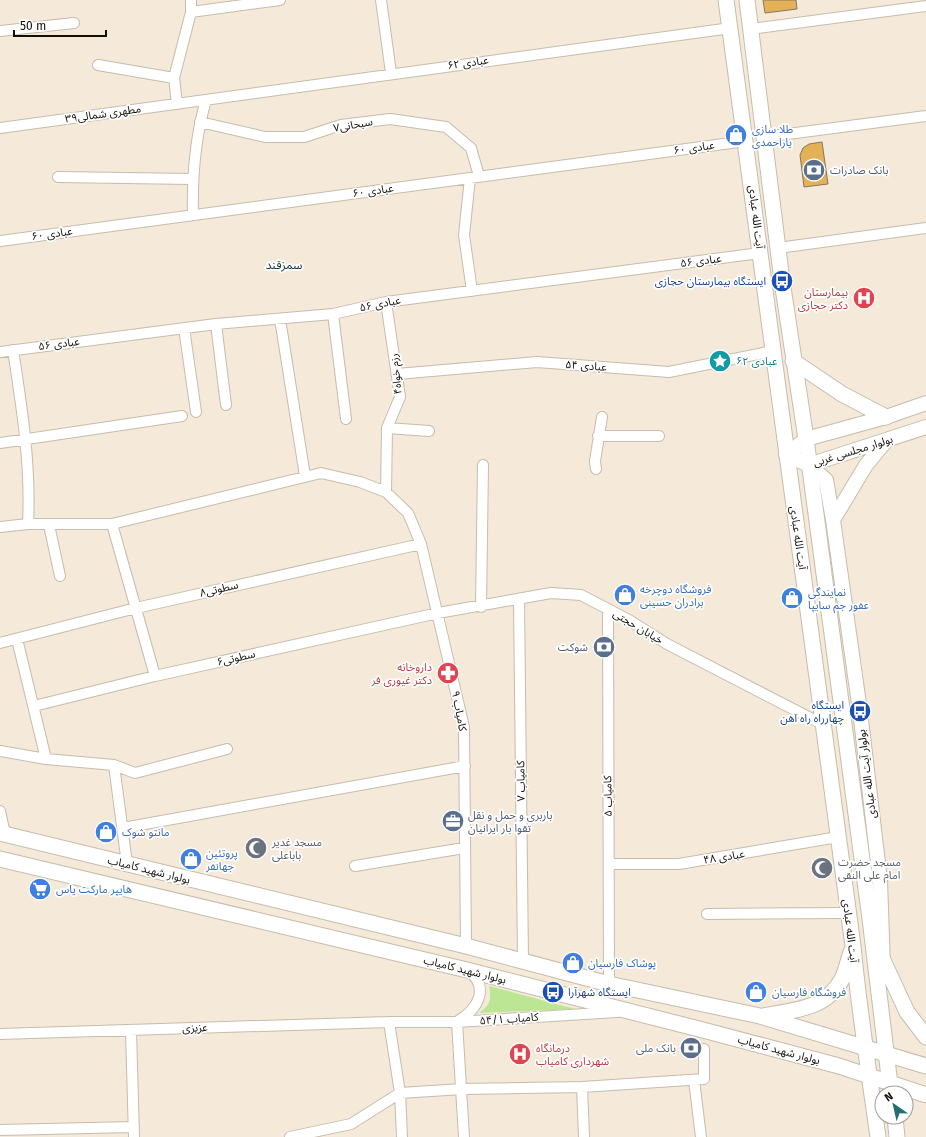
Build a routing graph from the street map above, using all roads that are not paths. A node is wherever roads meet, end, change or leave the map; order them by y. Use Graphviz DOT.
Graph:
graph roads {
  1 [pos="191,0"];
  2 [pos="280,0"];
  3 [pos="381,0"];
  4 [pos="726,0"];
  5 [pos="747,0"];
  6 [pos="926,6"];
  7 [pos="191,12"];
  8 [pos="74,23"];
  9 [pos="731,28"];
  10 [pos="750,28"];
  11 [pos="0,31"];
  12 [pos="98,65"];
  13 [pos="391,73"];
  14 [pos="174,78"];
  15 [pos="206,100"];
  16 [pos="178,104"];
  17 [pos="926,116"];
  18 [pos="200,122"];
  19 [pos="0,128"];
  20 [pos="765,137"];
  21 [pos="746,141"];
  22 [pos="58,177"];
  23 [pos="475,177"];
  24 [pos="192,179"];
  25 [pos="194,215"];
  26 [pos="926,228"];
  27 [pos="0,242"];
  28 [pos="778,248"];
  29 [pos="760,253"];
  30 [pos="472,291"];
  31 [pos="386,302"];
  32 [pos="333,314"];
  33 [pos="280,319"];
  34 [pos="216,324"];
  35 [pos="184,328"];
  36 [pos="13,350"];
  37 [pos="773,351"];
  38 [pos="0,352"];
  39 [pos="793,361"];
  40 [pos="397,374"];
  41 [pos="926,404"];
  42 [pos="226,405"];
  43 [pos="196,412"];
  44 [pos="182,416"];
  45 [pos="602,416"];
  46 [pos="886,417"];
  47 [pos="346,419"];
  48 [pos="926,427"];
  49 [pos="387,428"];
  50 [pos="429,431"];
  51 [pos="598,436"];
  52 [pos="659,436"];
  53 [pos="806,439"];
  54 [pos="26,440"];
  55 [pos="886,441"];
  56 [pos="0,443"];
  57 [pos="786,456"];
  58 [pos="483,465"];
  59 [pos="809,465"];
  60 [pos="596,469"];
  61 [pos="305,476"];
  62 [pos="386,492"];
  63 [pos="833,520"];
  64 [pos="28,524"];
  65 [pos="112,524"];
  66 [pos="49,525"];
  67 [pos="0,527"];
  68 [pos="421,544"];
  69 [pos="60,576"];
  70 [pos="519,599"];
  71 [pos="481,606"];
  72 [pos="136,608"];
  73 [pos="608,608"];
  74 [pos="438,613"];
  75 [pos="17,639"];
  76 [pos="0,643"];
  77 [pos="155,676"];
  78 [pos="34,706"];
  79 [pos="824,725"];
  80 [pos="227,749"];
  81 [pos="0,751"];
  82 [pos="46,759"];
  83 [pos="114,765"];
  84 [pos="465,766"];
  85 [pos="0,811"];
  86 [pos="123,828"];
  87 [pos="3,834"];
  88 [pos="838,838"];
  89 [pos="464,848"];
  90 [pos="0,859"];
  91 [pos="127,864"];
  92 [pos="609,864"];
  93 [pos="355,866"];
  94 [pos="848,913"];
  95 [pos="707,914"];
  96 [pos="870,919"];
  97 [pos="466,946"];
  98 [pos="853,946"];
  99 [pos="523,962"];
  100 [pos="883,964"];
  101 [pos="468,970"];
  102 [pos="608,984"];
  103 [pos="629,1011"];
  104 [pos="760,1016"];
  105 [pos="389,1022"];
  106 [pos="457,1022"];
  107 [pos="131,1030"];
  108 [pos="0,1034"];
  109 [pos="926,1036"];
  110 [pos="866,1048"];
  111 [pos="704,1049"];
  112 [pos="886,1054"];
  113 [pos="926,1066"];
  114 [pos="870,1076"];
  115 [pos="694,1080"];
  116 [pos="886,1085"];
  117 [pos="891,1085"];
  118 [pos="582,1087"];
  119 [pos="462,1089"];
  120 [pos="400,1093"];
  121 [pos="914,1093"];
  122 [pos="926,1095"];
  123 [pos="896,1125"];
  124 [pos="0,1130"];
  125 [pos="134,1132"];
  126 [pos="290,1137"];
  127 [pos="295,1137"];
  128 [pos="402,1137"];
  129 [pos="464,1137"];
  130 [pos="584,1137"];
  131 [pos="701,1137"];
  132 [pos="878,1137"];
  133 [pos="897,1137"];
  1 -- 7 [label="street"];
  2 -- 7 [label="street"];
  3 -- 13 [label="street"];
  4 -- 9 [label="main road, آیت الله عبادی"];
  5 -- 10 [label="main road, آیت الله عبادی"];
  6 -- 10 [label="street"];
  7 -- 14 [label="street"];
  8 -- 11 [label="street"];
  9 -- 13 [label="street, عبادی ۶۲"];
  9 -- 21 [label="main road, آیت الله عبادی"];
  10 -- 20 [label="main road, آیت الله عبادی"];
  12 -- 14 [label="street"];
  13 -- 15 [label="street, عبادی ۶۲"];
  14 -- 16 [label="street"];
  15 -- 16 [label="street, مطهری شمالی۳۹"];
  15 -- 18 [label="street"];
  16 -- 19 [label="street, مطهری شمالی۳۹"];
  17 -- 20 [label="street"];
  18 -- 23 [label="street, سبحانی۷"];
  18 -- 24 [label="street"];
  20 -- 28 [label="main road, آیت الله عبادی"];
  21 -- 23 [label="street, عبادی ۶۰"];
  21 -- 29 [label="main road, آیت الله عبادی"];
  22 -- 24 [label="street"];
  23 -- 25 [label="street, عبادی ۶۰"];
  23 -- 30 [label="street, سبحانی۷"];
  24 -- 25 [label="street"];
  25 -- 27 [label="street, عبادی ۶۰"];
  26 -- 28 [label="street"];
  28 -- 39 [label="main road, آیت الله عبادی"];
  29 -- 30 [label="street, عبادی ۵۶"];
  29 -- 37 [label="main road, آیت الله عبادی"];
  30 -- 31 [label="street, عبادی ۵۶"];
  31 -- 32 [label="street, عبادی ۵۶"];
  31 -- 40 [label="street, رزم خواه۴"];
  32 -- 33 [label="street, عبادی ۵۶"];
  32 -- 47 [label="street"];
  33 -- 34 [label="street, عبادی ۵۶"];
  33 -- 61 [label="street"];
  34 -- 35 [label="street, عبادی ۵۶"];
  34 -- 42 [label="street"];
  35 -- 36 [label="street, عبادی ۵۶"];
  35 -- 43 [label="street"];
  36 -- 38 [label="street, عبادی ۵۶"];
  36 -- 54 [label="street"];
  37 -- 40 [label="street, عبادی ۵۴"];
  37 -- 57 [label="main road, آیت الله عبادی"];
  39 -- 46 [label="main road"];
  39 -- 53 [label="main road, آیت الله عبادی"];
  40 -- 49 [label="street, رزم خواه۴"];
  41 -- 46 [label="main road, بولوار مجلسی غربی"];
  44 -- 54 [label="street"];
  45 -- 51 [label="street"];
  46 -- 53 [label="main road, بولوار مجلسی غربی"];
  48 -- 55 [label="main road, بولوار مجلسی غربی"];
  49 -- 50 [label="street"];
  49 -- 62 [label="street, رزم خواه۴"];
  51 -- 52 [label="street"];
  51 -- 60 [label="street"];
  53 -- 57 [label="main road, بولوار مجلسی غربی"];
  53 -- 59 [label="main road, آیت الله عبادی"];
  54 -- 56 [label="street"];
  54 -- 64 [label="street"];
  55 -- 59 [label="main road, بولوار مجلسی غربی"];
  55 -- 63 [label="main road"];
  57 -- 59 [label="main road, بولوار مجلسی غربی"];
  57 -- 79 [label="main road, آیت الله عبادی"];
  58 -- 71 [label="street"];
  59 -- 63 [label="main road, بولوار آیت الله عبادی"];
  59 -- 96 [label="main road, آیت الله عبادی"];
  61 -- 62 [label="street"];
  61 -- 65 [label="street"];
  62 -- 68 [label="street, کامیاب ۹"];
  63 -- 100 [label="main road, بولوار آیت الله عبادی"];
  64 -- 66 [label="street"];
  64 -- 67 [label="street"];
  65 -- 66 [label="street"];
  65 -- 72 [label="street"];
  66 -- 69 [label="street"];
  68 -- 72 [label="street, سطوتی۸"];
  68 -- 74 [label="street, کامیاب ۹"];
  70 -- 71 [label="street, خیابان حجتی"];
  70 -- 73 [label="street, خیابان حجتی"];
  70 -- 99 [label="street, کامیاب ۷"];
  71 -- 74 [label="street, خیابان حجتی"];
  72 -- 75 [label="street, سطوتی۸"];
  72 -- 77 [label="street"];
  73 -- 79 [label="street, خیابان حجتی"];
  73 -- 92 [label="street, کامیاب ۵"];
  74 -- 77 [label="street, سطوتی۶"];
  74 -- 84 [label="street, کامیاب ۹"];
  75 -- 76 [label="street, سطوتی۸"];
  75 -- 78 [label="street"];
  77 -- 78 [label="street, سطوتی۶"];
  78 -- 82 [label="street"];
  79 -- 88 [label="main road, آیت الله عبادی"];
  80 -- 83 [label="street"];
  81 -- 82 [label="street"];
  82 -- 83 [label="street"];
  83 -- 86 [label="street"];
  84 -- 86 [label="street"];
  84 -- 89 [label="street, کامیاب ۹"];
  85 -- 87 [label="street"];
  86 -- 91 [label="street"];
  87 -- 91 [label="main road, بولوار شهید کامیاب"];
  88 -- 92 [label="street, عبادی ۴۸"];
  88 -- 94 [label="main road, آیت الله عبادی"];
  89 -- 93 [label="street"];
  89 -- 97 [label="street, کامیاب ۹"];
  90 -- 101 [label="main road, بولوار شهید کامیاب"];
  91 -- 97 [label="main road, بولوار شهید کامیاب"];
  92 -- 102 [label="street, کامیاب ۵"];
  94 -- 95 [label="street"];
  94 -- 98 [label="main road, آیت الله عبادی"];
  96 -- 100 [label="main road"];
  96 -- 112 [label="main road, آیت الله عبادی"];
  97 -- 99 [label="main road, بولوار شهید کامیاب"];
  98 -- 104 [label="main road"];
  98 -- 110 [label="main road, آیت الله عبادی"];
  99 -- 102 [label="main road, بولوار شهید کامیاب"];
  100 -- 109 [label="main road"];
  100 -- 112 [label="main road, بولوار آیت الله عبادی"];
  101 -- 103 [label="main road, بولوار شهید کامیاب"];
  101 -- 106 [label="street"];
  102 -- 104 [label="main road, بولوار شهید کامیاب"];
  103 -- 106 [label="street, کامیاب ۵۴/۱"];
  103 -- 114 [label="main road, بولوار شهید کامیاب"];
  104 -- 110 [label="main road, بولوار شهید کامیاب"];
  105 -- 106 [label="street, کامیاب ۵۴/۱"];
  105 -- 107 [label="street, عزیزی"];
  105 -- 120 [label="street"];
  106 -- 119 [label="street"];
  107 -- 108 [label="street, عزیزی"];
  107 -- 125 [label="street"];
  110 -- 112 [label="main road, بولوار شهید کامیاب"];
  110 -- 114 [label="main road, آیت الله عبادی"];
  111 -- 115 [label="street"];
  112 -- 113 [label="main road, بولوار شهید کامیاب"];
  112 -- 117 [label="main road, بولوار آیت الله عبادی"];
  114 -- 116 [label="main road, بولوار شهید کامیاب"];
  114 -- 132 [label="main road"];
  115 -- 118 [label="street"];
  115 -- 131 [label="street"];
  118 -- 119 [label="street"];
  118 -- 130 [label="street"];
  119 -- 120 [label="street"];
  119 -- 129 [label="street"];
  120 -- 127 [label="street"];
  120 -- 128 [label="street"];
  121 -- 122 [label="main road, بولوار شهید کامیاب"];
  123 -- 133 [label="main road"];
  124 -- 125 [label="street"];
  126 -- 127 [label="street"];
}
